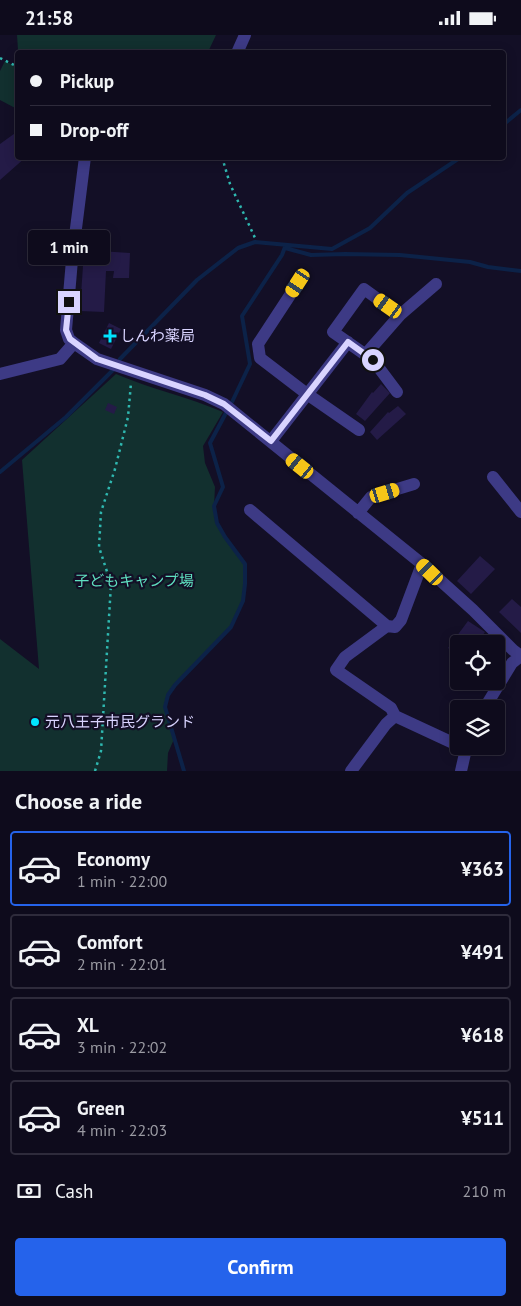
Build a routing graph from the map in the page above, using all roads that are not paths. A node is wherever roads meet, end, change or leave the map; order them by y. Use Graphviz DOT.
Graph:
graph roads {
  1 [pos="245,35"];
  2 [pos="238,50"];
  3 [pos="85,160"];
  4 [pos="298,283"];
  5 [pos="436,284"];
  6 [pos="400,315"];
  7 [pos="348,342"];
  8 [pos="74,343"];
  9 [pos="365,355"];
  10 [pos="0,374"];
  11 [pos="397,392"];
  12 [pos="307,395"];
  13 [pos="359,430"];
  14 [pos="271,441"];
  15 [pos="493,477"];
  16 [pos="414,484"];
  17 [pos="250,510"];
  18 [pos="521,512"];
  19 [pos="358,513"];
  20 [pos="422,564"];
  21 [pos="387,626"];
  22 [pos="521,656"];
  23 [pos="489,700"];
  24 [pos="395,716"];
  25 [pos="450,741"];
  26 [pos="464,755"];
  27 [pos="351,771"];
  28 [pos="461,771"];
  1 -- 2 [label="street"];
  3 -- 8 [label="street"];
  4 -- 12 [label="street"];
  5 -- 6 [label="street"];
  6 -- 7 [label="street"];
  6 -- 9 [label="street"];
  7 -- 9 [label="street"];
  7 -- 12 [label="street"];
  8 -- 10 [label="street"];
  8 -- 14 [label="street"];
  9 -- 11 [label="street"];
  12 -- 13 [label="street"];
  12 -- 14 [label="street"];
  14 -- 19 [label="street"];
  15 -- 18 [label="street"];
  16 -- 19 [label="street"];
  17 -- 21 [label="street"];
  19 -- 20 [label="street"];
  20 -- 21 [label="street"];
  20 -- 22 [label="street"];
  21 -- 24 [label="street"];
  22 -- 23 [label="street"];
  24 -- 25 [label="street"];
  24 -- 27 [label="street"];
  26 -- 28 [label="street"];
}
